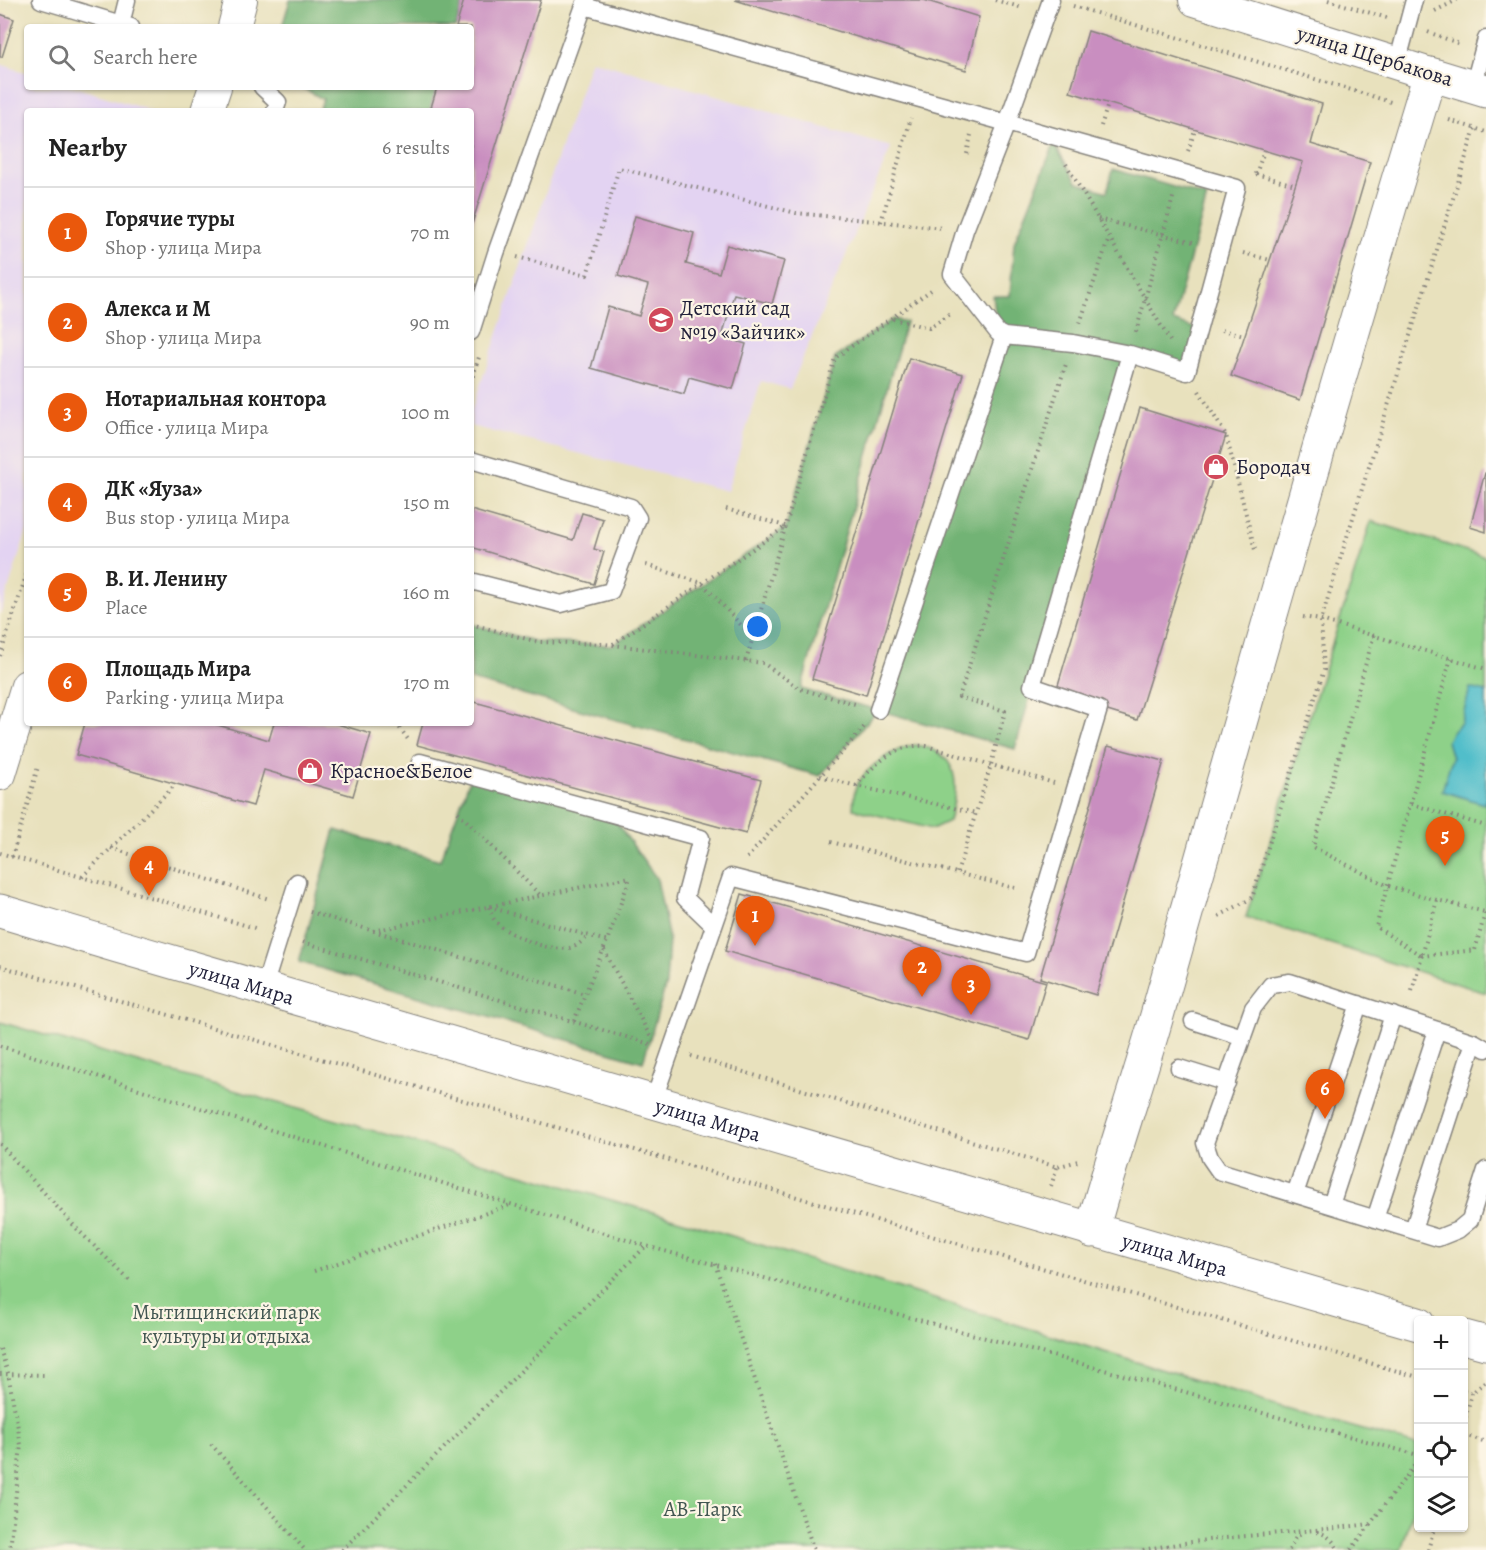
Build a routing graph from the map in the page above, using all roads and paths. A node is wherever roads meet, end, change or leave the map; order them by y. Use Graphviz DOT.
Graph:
graph roads {
  1 [pos="41,0"];
  2 [pos="127,0"];
  3 [pos="242,0"];
  4 [pos="1051,0"];
  5 [pos="1195,0"];
  6 [pos="1328,0"];
  7 [pos="1414,0"];
  8 [pos="585,3"];
  9 [pos="1073,6"];
  10 [pos="123,24"];
  11 [pos="126,24"];
  12 [pos="235,24"];
  13 [pos="1407,24"];
  14 [pos="1484,46"];
  15 [pos="1397,64"];
  16 [pos="1430,74"];
  17 [pos="1479,89"];
  18 [pos="214,90"];
  19 [pos="265,90"];
  20 [pos="916,98"];
  21 [pos="1108,104"];
  22 [pos="208,108"];
  23 [pos="277,108"];
  24 [pos="1419,110"];
  25 [pos="1007,123"];
  26 [pos="1475,128"];
  27 [pos="1100,130"];
  28 [pos="1195,130"];
  29 [pos="1486,132"];
  30 [pos="1264,151"];
  31 [pos="1187,152"];
  32 [pos="1256,174"];
  33 [pos="1253,183"];
  34 [pos="1295,185"];
  35 [pos="1176,188"];
  36 [pos="1098,219"];
  37 [pos="881,222"];
  38 [pos="965,230"];
  39 [pos="1162,234"];
  40 [pos="1109,238"];
  41 [pos="1193,242"];
  42 [pos="1234,251"];
  43 [pos="496,252"];
  44 [pos="1270,260"];
  45 [pos="952,274"];
  46 [pos="973,300"];
  47 [pos="893,319"];
  48 [pos="474,322"];
  49 [pos="1212,328"];
  50 [pos="1244,335"];
  51 [pos="1004,336"];
  52 [pos="1073,343"];
  53 [pos="1130,354"];
  54 [pos="474,461"];
  55 [pos="726,509"];
  56 [pos="786,526"];
  57 [pos="642,564"];
  58 [pos="24,582"];
  59 [pos="474,582"];
  60 [pos="702,583"];
  61 [pos="1321,620"];
  62 [pos="474,625"];
  63 [pos="1374,635"];
  64 [pos="753,638"];
  65 [pos="612,645"];
  66 [pos="0,656"];
  67 [pos="1451,658"];
  68 [pos="746,661"];
  69 [pos="1486,669"];
  70 [pos="24,696"];
  71 [pos="878,710"];
  72 [pos="41,756"];
  73 [pos="420,762"];
  74 [pos="991,765"];
  75 [pos="0,774"];
  76 [pos="820,776"];
  77 [pos="176,784"];
  78 [pos="856,786"];
  79 [pos="1075,789"];
  80 [pos="1411,804"];
  81 [pos="458,812"];
  82 [pos="976,813"];
  83 [pos="1486,826"];
  84 [pos="831,842"];
  85 [pos="111,848"];
  86 [pos="0,853"];
  87 [pos="12,856"];
  88 [pos="957,873"];
  89 [pos="82,877"];
  90 [pos="731,877"];
  91 [pos="297,882"];
  92 [pos="1388,886"];
  93 [pos="1015,888"];
  94 [pos="542,896"];
  95 [pos="1437,900"];
  96 [pos="290,906"];
  97 [pos="489,907"];
  98 [pos="1486,910"];
  99 [pos="0,911"];
  100 [pos="1216,917"];
  101 [pos="714,926"];
  102 [pos="372,931"];
  103 [pos="280,935"];
  104 [pos="590,935"];
  105 [pos="607,941"];
  106 [pos="604,950"];
  107 [pos="1422,956"];
  108 [pos="0,966"];
  109 [pos="263,990"];
  110 [pos="1412,991"];
  111 [pos="585,994"];
  112 [pos="1359,1004"];
  113 [pos="1393,1015"];
  114 [pos="1193,1021"];
  115 [pos="574,1022"];
  116 [pos="1437,1030"];
  117 [pos="1243,1037"];
  118 [pos="0,1046"];
  119 [pos="1480,1046"];
  120 [pos="671,1050"];
  121 [pos="1179,1068"];
  122 [pos="1227,1083"];
  123 [pos="653,1102"];
  124 [pos="0,1143"];
  125 [pos="1079,1161"];
  126 [pos="1057,1167"];
  127 [pos="1486,1170"];
  128 [pos="1049,1192"];
  129 [pos="1295,1194"];
  130 [pos="511,1204"];
  131 [pos="1331,1205"];
  132 [pos="1375,1219"];
  133 [pos="1413,1230"];
  134 [pos="1092,1231"];
  135 [pos="646,1246"];
  136 [pos="715,1264"];
  137 [pos="314,1271"];
  138 [pos="132,1283"];
  139 [pos="1414,1323"];
  140 [pos="1468,1338"];
  141 [pos="1486,1343"];
  142 [pos="0,1349"];
  143 [pos="8,1373"];
  144 [pos="0,1374"];
  145 [pos="45,1375"];
  146 [pos="1414,1376"];
  147 [pos="1485,1382"];
  148 [pos="1468,1392"];
  149 [pos="1472,1393"];
  150 [pos="1468,1408"];
  151 [pos="1468,1436"];
  152 [pos="1486,1442"];
  153 [pos="211,1444"];
  154 [pos="1414,1454"];
  155 [pos="1414,1467"];
  156 [pos="1370,1524"];
  157 [pos="1312,1532"];
  158 [pos="1433,1532"];
  159 [pos="10,1550"];
  160 [pos="305,1550"];
  161 [pos="342,1550"];
  162 [pos="814,1550"];
  163 [pos="1143,1550"];
  164 [pos="1288,1550"];
  165 [pos="1338,1550"];
  166 [pos="1351,1550"];
  167 [pos="1428,1550"];
  1 -- 10 [label="lane"];
  2 -- 11 [label="lane"];
  3 -- 12 [label="street"];
  4 -- 25 [label="lane"];
  5 -- 15 [label="street, улица Щербакова"];
  6 -- 13 [label="path"];
  7 -- 13 [label="lane"];
  8 -- 20 [label="lane"];
  8 -- 43 [label="lane"];
  9 -- 24 [label="path"];
  13 -- 14 [label="path"];
  13 -- 15 [label="lane"];
  14 -- 17 [label="lane"];
  15 -- 16 [label="street, улица Щербакова"];
  16 -- 17 [label="main road, улица Щербакова"];
  16 -- 24 [label="main road"];
  18 -- 22 [label="street"];
  19 -- 23 [label="lane"];
  20 -- 25 [label="lane"];
  20 -- 37 [label="path"];
  21 -- 27 [label="path"];
  24 -- 26 [label="path"];
  24 -- 134 [label="main road"];
  25 -- 38 [label="lane"];
  25 -- 53 [label="lane"];
  26 -- 29 [label="path"];
  26 -- 61 [label="path"];
  28 -- 31 [label="path"];
  30 -- 32 [label="path"];
  32 -- 33 [label="path"];
  32 -- 34 [label="path"];
  35 -- 39 [label="path"];
  36 -- 39 [label="path"];
  37 -- 38 [label="path"];
  37 -- 43 [label="path"];
  38 -- 45 [label="lane"];
  39 -- 41 [label="path"];
  39 -- 53 [label="path"];
  40 -- 52 [label="path"];
  42 -- 44 [label="path"];
  43 -- 48 [label="lane"];
  45 -- 46 [label="lane"];
  45 -- 47 [label="path"];
  46 -- 47 [label="path"];
  46 -- 51 [label="lane"];
  47 -- 56 [label="path"];
  49 -- 50 [label="path"];
  51 -- 52 [label="lane"];
  51 -- 71 [label="lane"];
  52 -- 53 [label="lane"];
  52 -- 74 [label="path"];
  53 -- 79 [label="lane"];
  54 -- 59 [label="lane"];
  55 -- 56 [label="path"];
  56 -- 60 [label="path"];
  56 -- 64 [label="path"];
  57 -- 60 [label="path"];
  58 -- 66 [label="path"];
  60 -- 64 [label="path"];
  60 -- 65 [label="path"];
  61 -- 63 [label="path"];
  61 -- 100 [label="path"];
  62 -- 65 [label="path"];
  63 -- 67 [label="path"];
  63 -- 92 [label="path"];
  64 -- 68 [label="path"];
  65 -- 68 [label="path"];
  67 -- 69 [label="path"];
  67 -- 80 [label="path"];
  68 -- 71 [label="path"];
  70 -- 75 [label="street"];
  71 -- 76 [label="path"];
  72 -- 87 [label="path"];
  73 -- 101 [label="lane"];
  74 -- 78 [label="path"];
  74 -- 79 [label="path"];
  74 -- 82 [label="path"];
  76 -- 78 [label="path"];
  76 -- 90 [label="path"];
  77 -- 85 [label="path"];
  78 -- 82 [label="path"];
  79 -- 90 [label="lane"];
  80 -- 83 [label="path"];
  80 -- 92 [label="path"];
  81 -- 94 [label="path"];
  82 -- 88 [label="path"];
  84 -- 88 [label="path"];
  85 -- 89 [label="path"];
  85 -- 96 [label="path"];
  86 -- 87 [label="path"];
  87 -- 89 [label="path"];
  88 -- 93 [label="path"];
  89 -- 103 [label="path"];
  90 -- 101 [label="lane"];
  91 -- 96 [label="lane"];
  92 -- 95 [label="path"];
  92 -- 107 [label="path"];
  94 -- 97 [label="path"];
  94 -- 105 [label="path"];
  95 -- 98 [label="path"];
  95 -- 107 [label="path"];
  96 -- 102 [label="path"];
  96 -- 103 [label="lane"];
  97 -- 102 [label="path"];
  97 -- 104 [label="path"];
  97 -- 104 [label="path"];
  98 -- 107 [label="path"];
  99 -- 109 [label="main road, улица Мира"];
  101 -- 120 [label="lane"];
  102 -- 111 [label="path"];
  103 -- 109 [label="lane"];
  103 -- 115 [label="path"];
  104 -- 105 [label="path"];
  105 -- 106 [label="path"];
  106 -- 111 [label="path"];
  106 -- 115 [label="path"];
  107 -- 110 [label="path"];
  108 -- 146 [label="path"];
  109 -- 123 [label="main road, улица Мира"];
  111 -- 115 [label="path"];
  112 -- 113 [label="lane"];
  112 -- 117 [label="lane"];
  112 -- 129 [label="lane"];
  113 -- 116 [label="lane"];
  113 -- 131 [label="lane"];
  114 -- 117 [label="lane"];
  116 -- 119 [label="lane"];
  116 -- 132 [label="lane"];
  117 -- 122 [label="lane"];
  118 -- 130 [label="path"];
  119 -- 133 [label="lane"];
  120 -- 123 [label="lane"];
  120 -- 126 [label="path"];
  121 -- 122 [label="lane"];
  122 -- 129 [label="lane"];
  123 -- 134 [label="main road, улица Мира"];
  124 -- 138 [label="path"];
  125 -- 126 [label="path"];
  126 -- 128 [label="path"];
  127 -- 133 [label="lane"];
  129 -- 131 [label="lane"];
  130 -- 135 [label="path"];
  130 -- 137 [label="path"];
  131 -- 132 [label="lane"];
  132 -- 133 [label="lane"];
  134 -- 139 [label="main road, улица Мира"];
  135 -- 136 [label="path"];
  135 -- 161 [label="path"];
  136 -- 154 [label="path"];
  136 -- 162 [label="path"];
  140 -- 141 [label="main road"];
  142 -- 143 [label="path"];
  143 -- 144 [label="path"];
  143 -- 145 [label="path"];
  143 -- 159 [label="path"];
  147 -- 149 [label="path"];
  148 -- 149 [label="path"];
  149 -- 150 [label="path"];
  151 -- 152 [label="path"];
  153 -- 160 [label="path"];
  155 -- 156 [label="path"];
  156 -- 157 [label="path"];
  156 -- 166 [label="path"];
  157 -- 163 [label="path"];
  157 -- 164 [label="path"];
  157 -- 165 [label="path"];
  158 -- 167 [label="path"];
}
